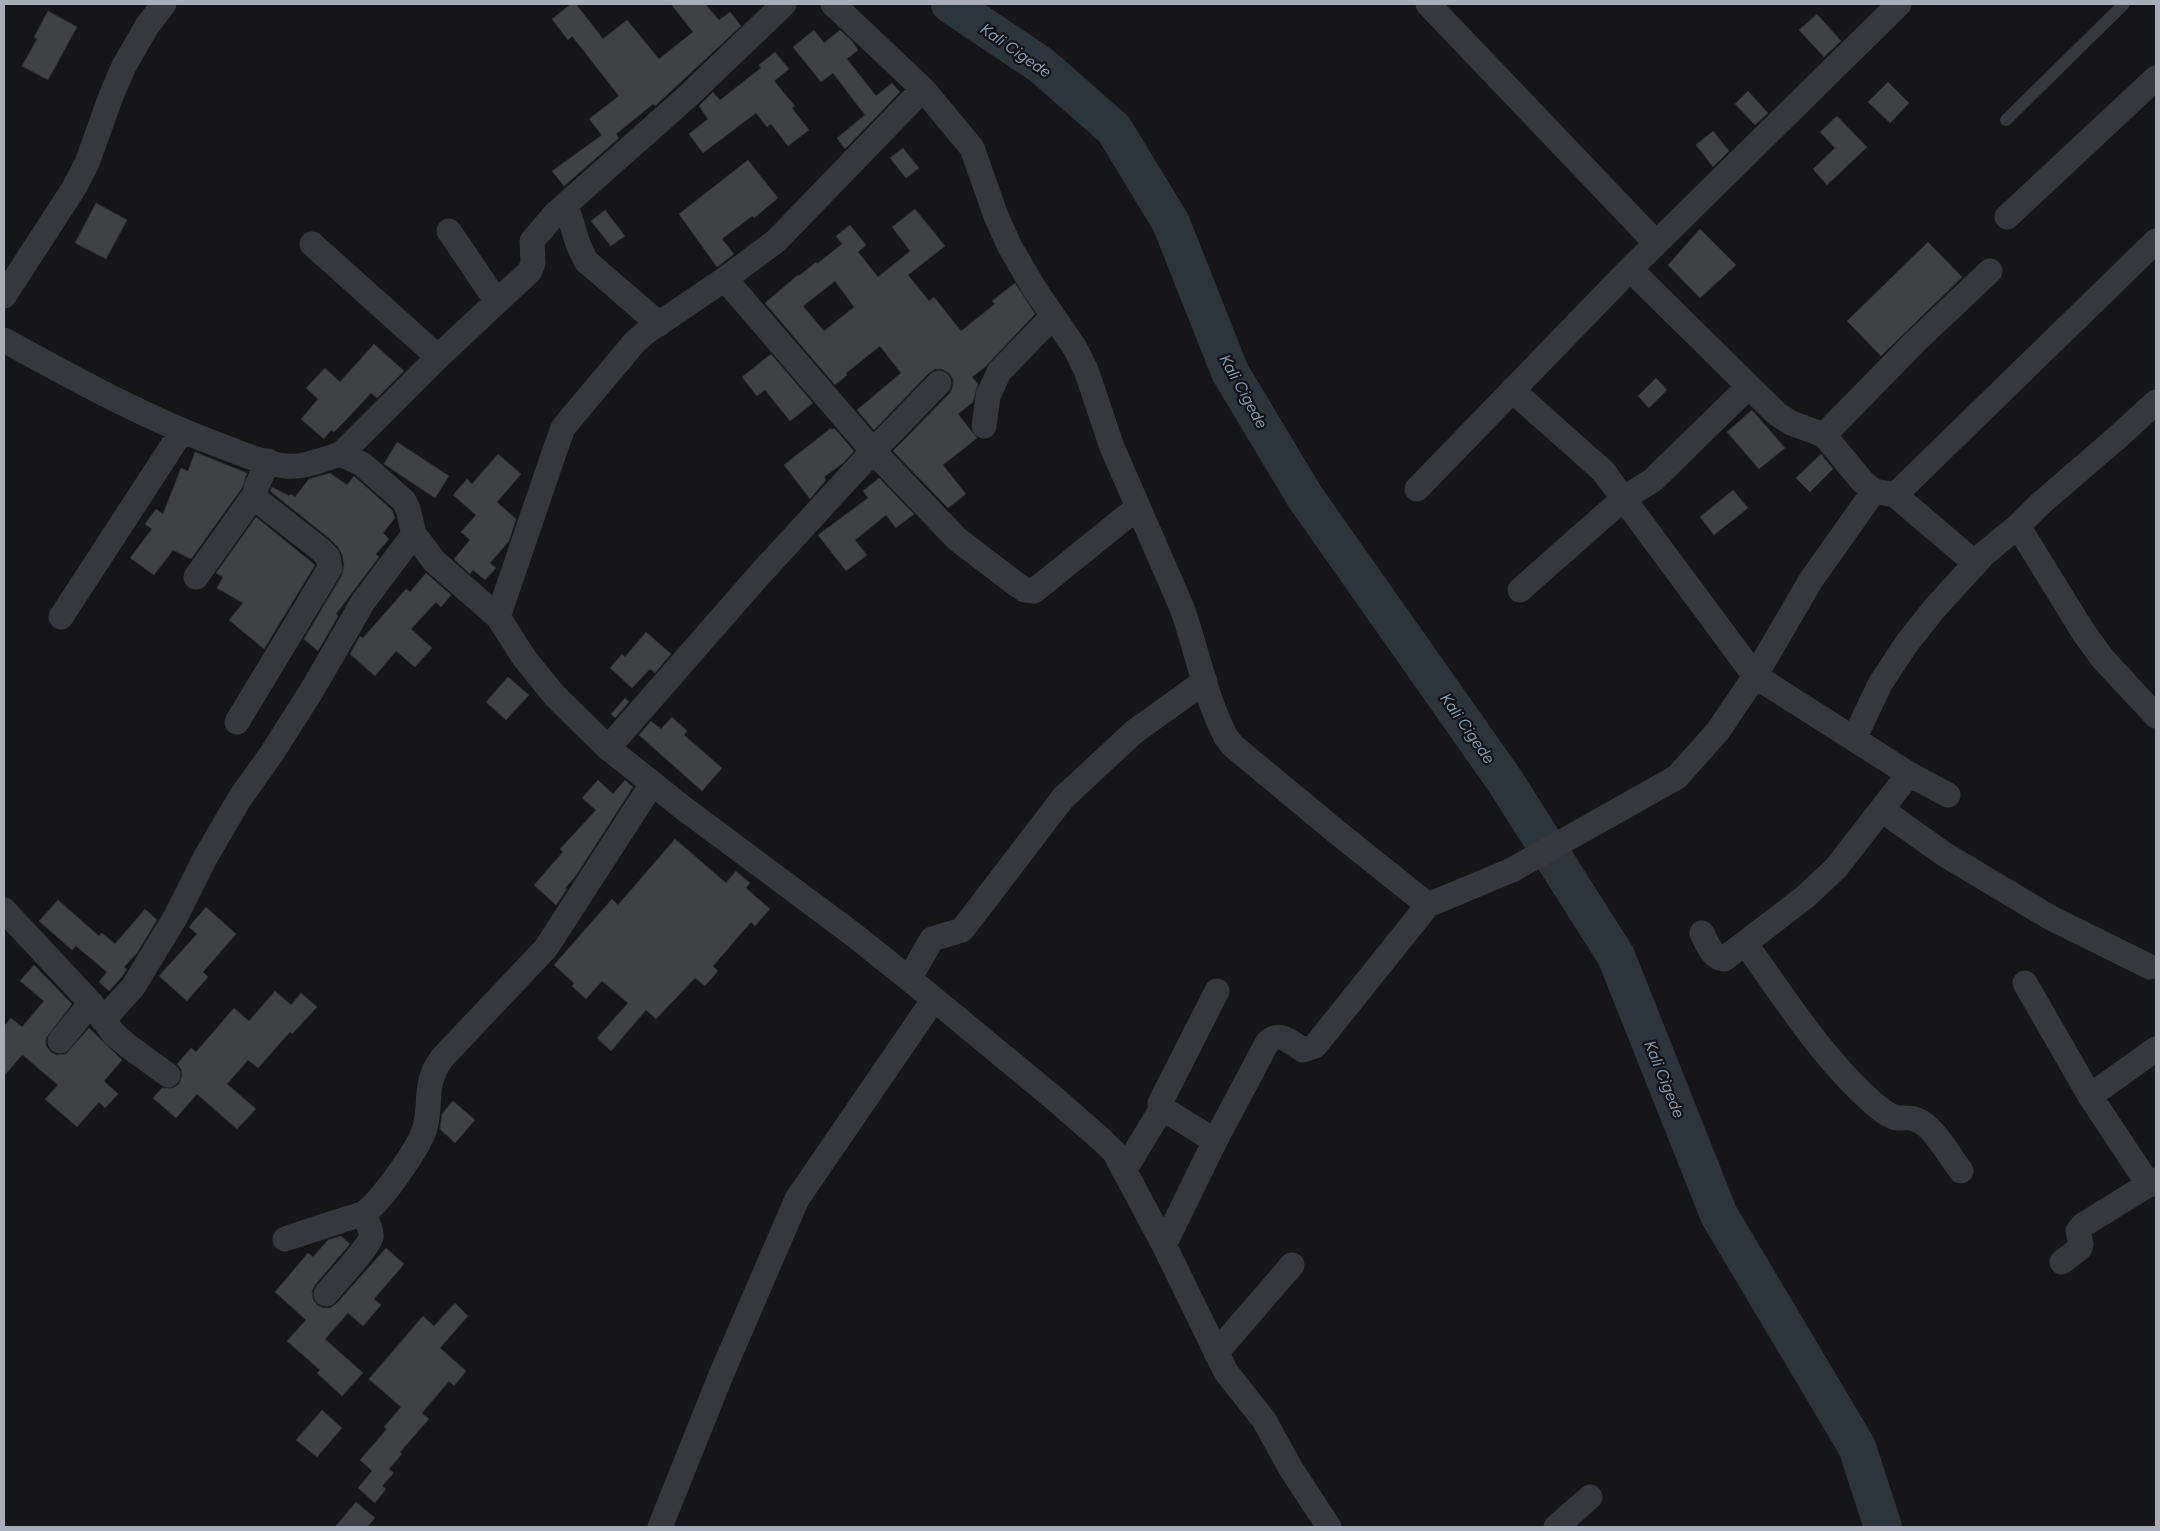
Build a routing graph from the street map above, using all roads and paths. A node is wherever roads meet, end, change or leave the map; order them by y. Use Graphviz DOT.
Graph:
graph roads {
  1 [pos="164,4"];
  2 [pos="784,4"];
  3 [pos="833,4"];
  4 [pos="1428,4"];
  5 [pos="1899,4"];
  6 [pos="2124,4"];
  7 [pos="2156,78"];
  8 [pos="923,89"];
  9 [pos="2006,120"];
  10 [pos="566,206"];
  11 [pos="2007,217"];
  12 [pos="449,231"];
  13 [pos="2156,241"];
  14 [pos="1656,243"];
  15 [pos="312,244"];
  16 [pos="1630,269"];
  17 [pos="1990,271"];
  18 [pos="725,279"];
  19 [pos="4,296"];
  20 [pos="497,302"];
  21 [pos="1053,316"];
  22 [pos="659,324"];
  23 [pos="4,340"];
  24 [pos="438,357"];
  25 [pos="939,383"];
  26 [pos="1748,387"];
  27 [pos="1512,390"];
  28 [pos="2156,402"];
  29 [pos="984,426"];
  30 [pos="182,431"];
  31 [pos="1824,436"];
  32 [pos="873,451"];
  33 [pos="341,454"];
  34 [pos="268,461"];
  35 [pos="1417,489"];
  36 [pos="1884,493"];
  37 [pos="255,494"];
  38 [pos="1623,499"];
  39 [pos="1138,507"];
  40 [pos="2018,526"];
  41 [pos="414,534"];
  42 [pos="1975,563"];
  43 [pos="196,577"];
  44 [pos="1520,590"];
  45 [pos="61,617"];
  46 [pos="498,618"];
  47 [pos="1755,676"];
  48 [pos="1204,681"];
  49 [pos="2156,716"];
  50 [pos="237,722"];
  51 [pos="1854,739"];
  52 [pos="608,748"];
  53 [pos="1909,774"];
  54 [pos="652,784"];
  55 [pos="1948,795"];
  56 [pos="1882,810"];
  57 [pos="1428,905"];
  58 [pos="4,910"];
  59 [pos="1702,933"];
  60 [pos="1745,943"];
  61 [pos="2150,967"];
  62 [pos="909,979"];
  63 [pos="2025,983"];
  64 [pos="1217,991"];
  65 [pos="934,999"];
  66 [pos="97,1011"];
  67 [pos="60,1041"];
  68 [pos="2156,1049"];
  69 [pos="168,1075"];
  70 [pos="2090,1096"];
  71 [pos="1162,1108"];
  72 [pos="1215,1141"];
  73 [pos="1124,1171"];
  74 [pos="1960,1171"];
  75 [pos="2153,1183"];
  76 [pos="363,1214"];
  77 [pos="285,1239"];
  78 [pos="1164,1245"];
  79 [pos="2062,1262"];
  80 [pos="1292,1265"];
  81 [pos="326,1294"];
  82 [pos="1216,1353"];
  83 [pos="1590,1497"];
  84 [pos="660,1527"];
  85 [pos="1329,1527"];
  86 [pos="1556,1527"];
  1 -- 19 [label="street"];
  2 -- 10 [label="street"];
  3 -- 8 [label="street"];
  4 -- 14 [label="street"];
  5 -- 14 [label="street"];
  6 -- 9 [label="lane"];
  7 -- 11 [label="street"];
  8 -- 18 [label="street"];
  8 -- 21 [label="street"];
  10 -- 20 [label="street"];
  10 -- 22 [label="street"];
  12 -- 20 [label="street"];
  13 -- 36 [label="street"];
  14 -- 16 [label="street"];
  15 -- 24 [label="street"];
  16 -- 26 [label="street"];
  16 -- 27 [label="street"];
  17 -- 31 [label="street"];
  18 -- 22 [label="street"];
  18 -- 32 [label="street"];
  20 -- 24 [label="street"];
  21 -- 29 [label="street"];
  21 -- 39 [label="street"];
  22 -- 46 [label="street"];
  23 -- 30 [label="street"];
  24 -- 33 [label="street"];
  25 -- 32 [label="street"];
  26 -- 31 [label="street"];
  26 -- 38 [label="street"];
  27 -- 35 [label="street"];
  27 -- 38 [label="street"];
  28 -- 40 [label="street"];
  30 -- 34 [label="street"];
  30 -- 45 [label="street"];
  31 -- 36 [label="street"];
  32 -- 39 [label="street"];
  32 -- 52 [label="street"];
  33 -- 34 [label="street"];
  33 -- 41 [label="street"];
  34 -- 37 [label="street"];
  36 -- 42 [label="street"];
  36 -- 47 [label="street"];
  37 -- 43 [label="street"];
  37 -- 50 [label="street"];
  38 -- 44 [label="street"];
  38 -- 47 [label="street"];
  39 -- 48 [label="street"];
  40 -- 42 [label="street"];
  40 -- 49 [label="street"];
  41 -- 46 [label="street"];
  41 -- 66 [label="street"];
  42 -- 51 [label="street"];
  46 -- 52 [label="street"];
  47 -- 51 [label="street"];
  47 -- 57 [label="street"];
  48 -- 57 [label="street"];
  48 -- 62 [label="street"];
  51 -- 53 [label="street"];
  52 -- 54 [label="street"];
  53 -- 55 [label="street"];
  53 -- 56 [label="street"];
  54 -- 62 [label="street"];
  54 -- 76 [label="street"];
  56 -- 60 [label="street"];
  56 -- 61 [label="street"];
  57 -- 72 [label="street"];
  58 -- 66 [label="street"];
  59 -- 60 [label="street"];
  60 -- 74 [label="street"];
  62 -- 65 [label="street"];
  63 -- 70 [label="street"];
  64 -- 71 [label="street"];
  65 -- 73 [label="street"];
  65 -- 84 [label="street"];
  66 -- 67 [label="street"];
  66 -- 69 [label="street"];
  68 -- 70 [label="street"];
  70 -- 75 [label="street"];
  71 -- 72 [label="street"];
  71 -- 73 [label="street"];
  72 -- 78 [label="street"];
  73 -- 78 [label="street"];
  75 -- 79 [label="street"];
  76 -- 77 [label="street"];
  76 -- 81 [label="street"];
  78 -- 82 [label="street"];
  80 -- 82 [label="street"];
  82 -- 85 [label="street"];
  83 -- 86 [label="street"];
}
